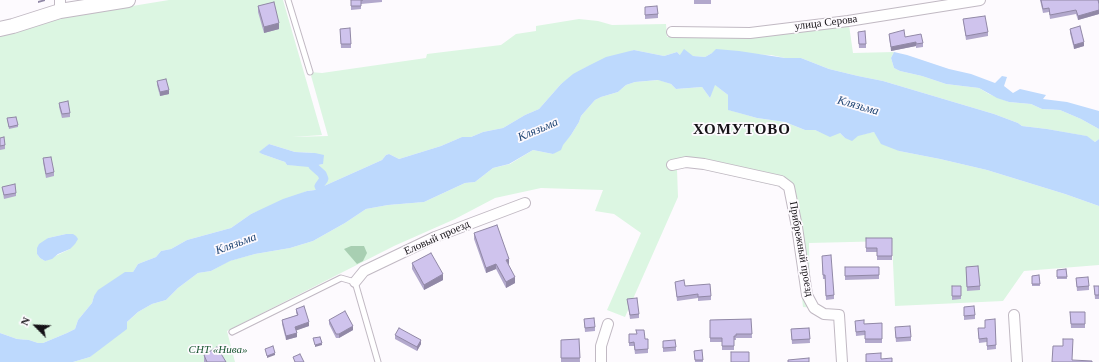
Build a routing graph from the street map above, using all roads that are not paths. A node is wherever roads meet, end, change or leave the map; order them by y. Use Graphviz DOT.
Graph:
graph roads {
  1 [pos="128,0"];
  2 [pos="288,0"];
  3 [pos="980,0"];
  4 [pos="57,8"];
  5 [pos="0,28"];
  6 [pos="672,32"];
  7 [pos="310,72"];
  8 [pos="672,165"];
  9 [pos="525,203"];
  10 [pos="355,282"];
  11 [pos="1014,315"];
  12 [pos="608,324"];
  13 [pos="232,332"];
  14 [pos="378,362"];
  15 [pos="601,362"];
  16 [pos="842,362"];
  17 [pos="1017,362"];
  1 -- 4 [label="street"];
  2 -- 7 [label="lane"];
  3 -- 6 [label="street, улица Серова"];
  4 -- 5 [label="street"];
  8 -- 16 [label="street, Прибрежный проезд"];
  9 -- 10 [label="street, Еловый проезд"];
  10 -- 13 [label="lane"];
  10 -- 14 [label="lane"];
  11 -- 17 [label="street"];
  12 -- 15 [label="street"];
}
